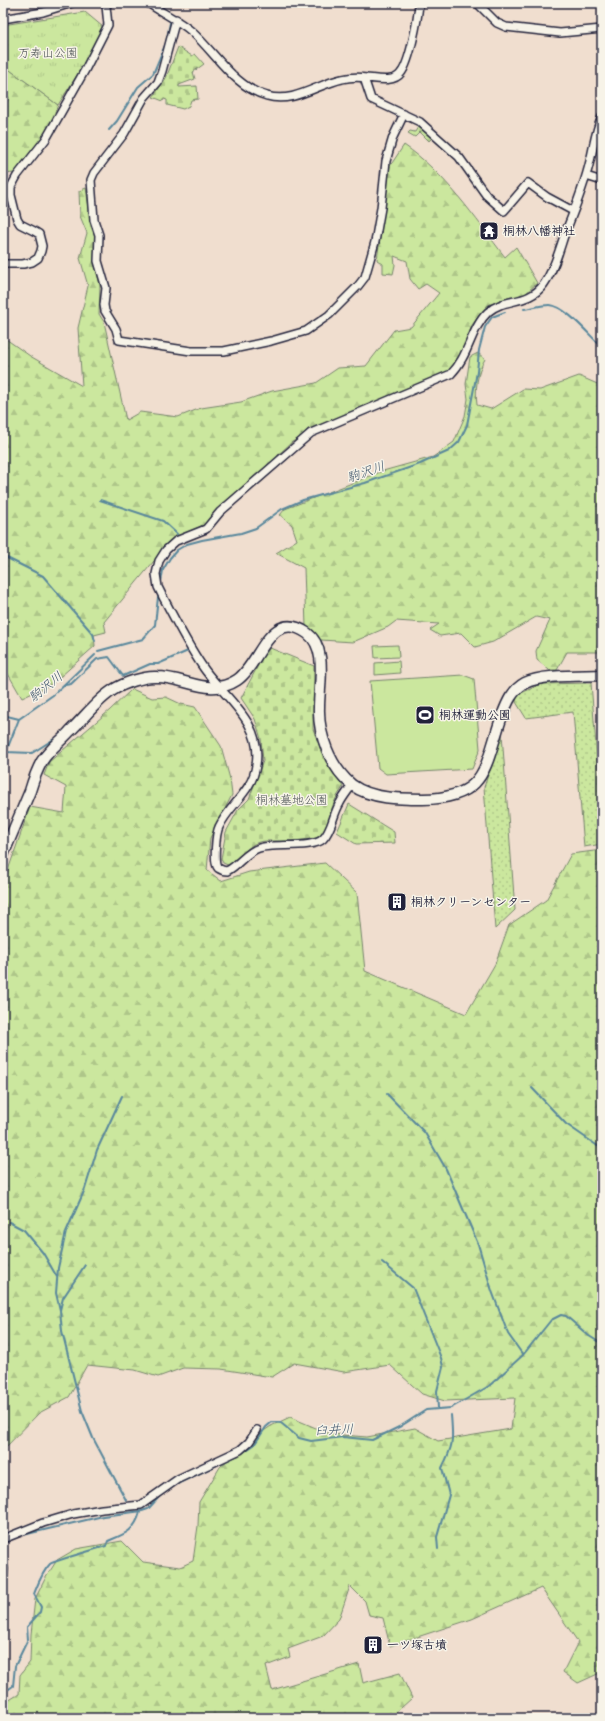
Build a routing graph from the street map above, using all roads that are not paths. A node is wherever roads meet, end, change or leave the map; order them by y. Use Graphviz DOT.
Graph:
graph roads {
  1 [pos="72,3"];
  2 [pos="109,3"];
  3 [pos="148,3"];
  4 [pos="419,3"];
  5 [pos="477,3"];
  6 [pos="3,19"];
  7 [pos="176,19"];
  8 [pos="602,29"];
  9 [pos="364,78"];
  10 [pos="404,114"];
  11 [pos="602,117"];
  12 [pos="586,176"];
  13 [pos="602,181"];
  14 [pos="574,211"];
  15 [pos="3,264"];
  16 [pos="602,676"];
  17 [pos="219,687"];
  18 [pos="352,785"];
  19 [pos="3,855"];
  20 [pos="256,1430"];
  21 [pos="3,1539"];
  22 [pos="3,1565"];
  23 [pos="3,1579"];
  1 -- 6 [label="street"];
  2 -- 15 [label="street"];
  3 -- 7 [label="street"];
  4 -- 9 [label="street"];
  5 -- 8 [label="street"];
  7 -- 9 [label="street"];
  7 -- 10 [label="street"];
  9 -- 10 [label="street"];
  10 -- 14 [label="street"];
  11 -- 12 [label="street"];
  12 -- 13 [label="street"];
  12 -- 14 [label="street"];
  14 -- 17 [label="street"];
  16 -- 18 [label="street"];
  17 -- 18 [label="street"];
  17 -- 18 [label="street"];
  17 -- 19 [label="street"];
  20 -- 21 [label="street"];
  22 -- 23 [label="street"];
}
